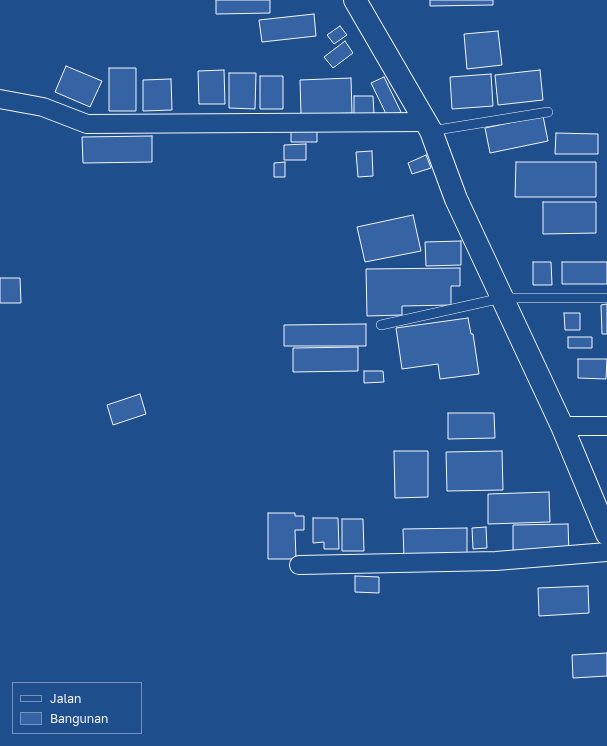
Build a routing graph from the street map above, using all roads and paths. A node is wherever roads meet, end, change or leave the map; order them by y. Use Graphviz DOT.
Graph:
graph roads {
  1 [pos="355,0"];
  2 [pos="0,100"];
  3 [pos="548,112"];
  4 [pos="428,127"];
  5 [pos="502,298"];
  6 [pos="607,298"];
  7 [pos="381,325"];
  8 [pos="562,426"];
  9 [pos="607,426"];
  10 [pos="607,534"];
  11 [pos="607,552"];
  12 [pos="299,565"];
  1 -- 4 [label="main road"];
  2 -- 4 [label="street"];
  3 -- 4 [label="lane"];
  4 -- 5 [label="main road"];
  5 -- 6 [label="lane"];
  5 -- 7 [label="lane"];
  5 -- 8 [label="main road"];
  8 -- 9 [label="street"];
  8 -- 10 [label="main road"];
  11 -- 12 [label="street"];
}
